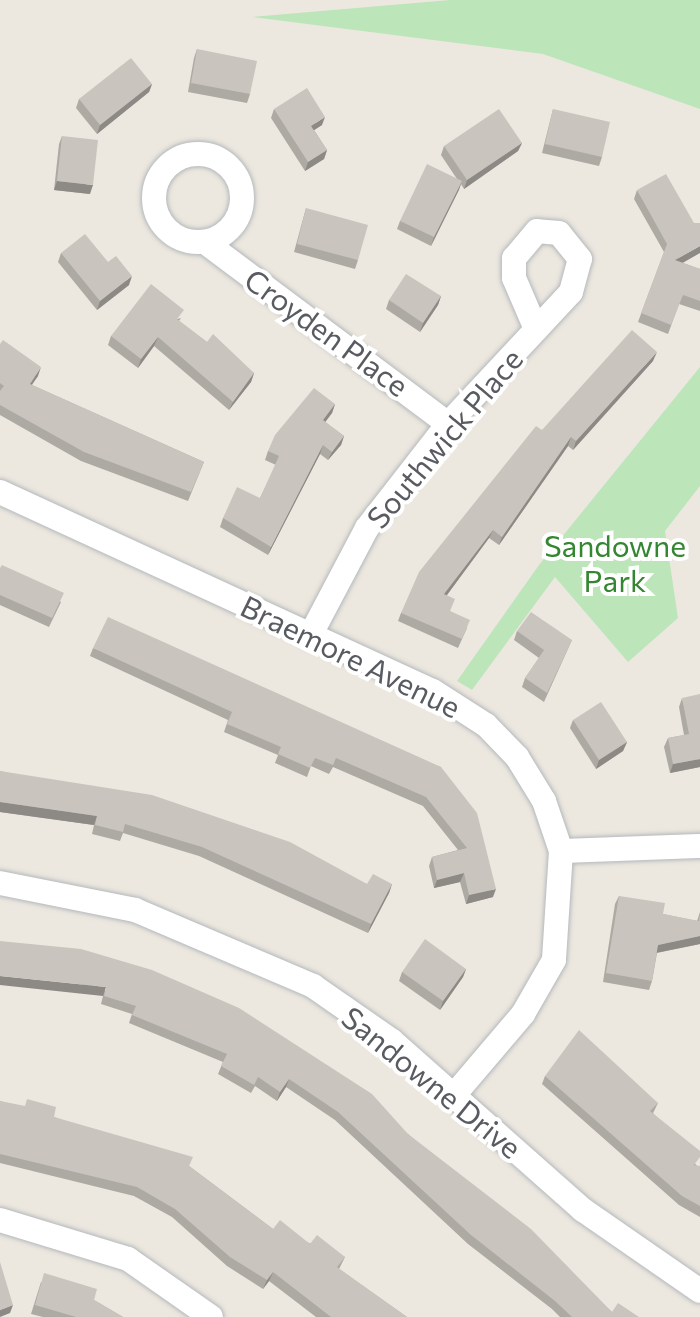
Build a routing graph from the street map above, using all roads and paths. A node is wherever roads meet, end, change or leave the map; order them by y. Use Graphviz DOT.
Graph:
graph roads {
  1 [pos="205,242"];
  2 [pos="536,329"];
  3 [pos="448,424"];
  4 [pos="0,492"];
  5 [pos="310,636"];
  6 [pos="700,846"];
  7 [pos="561,851"];
  8 [pos="0,883"];
  9 [pos="454,1095"];
  10 [pos="0,1220"];
  11 [pos="700,1291"];
  12 [pos="211,1317"];
  1 -- 3 [label="street, Croyden Place"];
  2 -- 3 [label="street, Southwick Place"];
  3 -- 5 [label="street, Southwick Place"];
  4 -- 5 [label="street, Braemore Avenue"];
  5 -- 7 [label="street, Braemore Avenue"];
  6 -- 7 [label="street"];
  7 -- 9 [label="street, Braemore Avenue"];
  8 -- 9 [label="street, Sandowne Drive"];
  9 -- 11 [label="street, Sandowne Drive"];
  10 -- 12 [label="street"];
}
